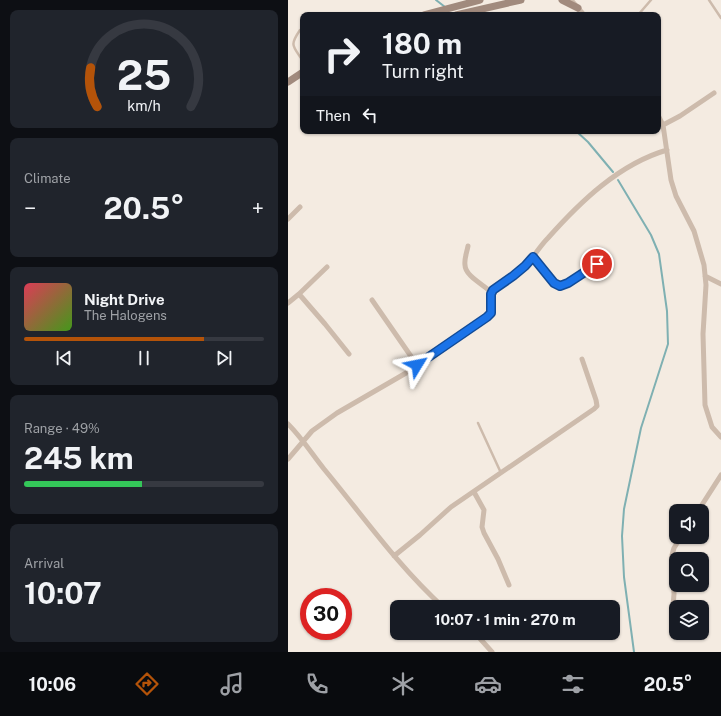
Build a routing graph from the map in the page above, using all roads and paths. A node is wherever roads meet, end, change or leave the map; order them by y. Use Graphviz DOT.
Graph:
graph roads {
  1 [pos="480,0"];
  2 [pos="521,0"];
  3 [pos="562,0"];
  4 [pos="571,0"];
  5 [pos="578,0"];
  6 [pos="651,0"];
  7 [pos="709,0"];
  8 [pos="580,11"];
  9 [pos="432,12"];
  10 [pos="468,12"];
  11 [pos="641,12"];
  12 [pos="721,18"];
  13 [pos="300,30"];
  14 [pos="300,56"];
  15 [pos="300,74"];
  16 [pos="288,82"];
  17 [pos="714,93"];
  18 [pos="661,121"];
  19 [pos="663,125"];
  20 [pos="667,150"];
  21 [pos="300,207"];
  22 [pos="288,219"];
  23 [pos="468,246"];
  24 [pos="533,257"];
  25 [pos="597,264"];
  26 [pos="327,267"];
  27 [pos="705,276"];
  28 [pos="721,284"];
  29 [pos="491,292"];
  30 [pos="299,294"];
  31 [pos="289,300"];
  32 [pos="372,300"];
  33 [pos="349,354"];
  34 [pos="582,359"];
  35 [pos="417,365"];
  36 [pos="478,423"];
  37 [pos="288,424"];
  38 [pos="721,437"];
  39 [pos="303,441"];
  40 [pos="288,460"];
  41 [pos="501,473"];
  42 [pos="721,475"];
  43 [pos="474,492"];
  44 [pos="702,504"];
  45 [pos="677,544"];
  46 [pos="394,556"];
  47 [pos="510,585"];
  48 [pos="436,600"];
  49 [pos="674,600"];
  50 [pos="481,640"];
  51 [pos="492,652"];
  1 -- 9 [label="main road"];
  2 -- 10 [label="main road"];
  3 -- 8 [label="main road"];
  4 -- 8 [label="street"];
  5 -- 8 [label="main road"];
  6 -- 11 [label="lane"];
  7 -- 12 [label="lane"];
  13 -- 14 [label="lane"];
  15 -- 16 [label="main road"];
  17 -- 19 [label="street"];
  18 -- 19 [label="street"];
  19 -- 20 [label="street"];
  20 -- 24 [label="street"];
  20 -- 27 [label="street"];
  21 -- 22 [label="street"];
  23 -- 29 [label="street"];
  24 -- 25 [label="street"];
  24 -- 29 [label="street"];
  26 -- 30 [label="street"];
  27 -- 28 [label="street"];
  27 -- 38 [label="street"];
  29 -- 35 [label="street"];
  30 -- 31 [label="street"];
  30 -- 33 [label="street"];
  32 -- 35 [label="street"];
  34 -- 41 [label="street"];
  35 -- 39 [label="street"];
  36 -- 41 [label="lane"];
  37 -- 39 [label="street"];
  39 -- 40 [label="street"];
  39 -- 46 [label="street"];
  41 -- 43 [label="street"];
  42 -- 44 [label="street"];
  43 -- 46 [label="street"];
  43 -- 47 [label="street"];
  45 -- 49 [label="street"];
  46 -- 48 [label="street"];
  50 -- 51 [label="street"];
}
